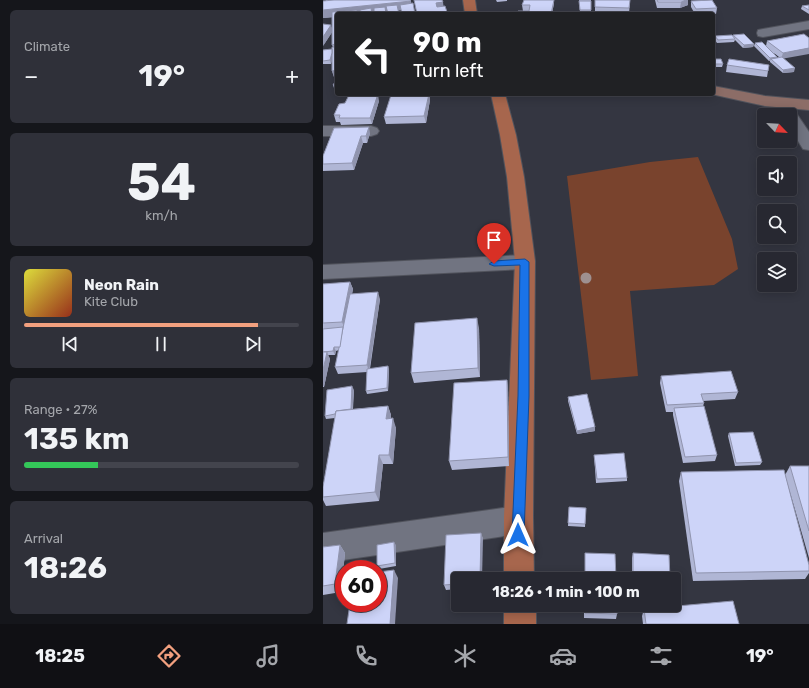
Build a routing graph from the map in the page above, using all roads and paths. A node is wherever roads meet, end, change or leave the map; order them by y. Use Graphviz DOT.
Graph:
graph roads {
  1 [pos="469,0"];
  2 [pos="471,12"];
  3 [pos="809,25"];
  4 [pos="763,33"];
  5 [pos="715,90"];
  6 [pos="499,96"];
  7 [pos="783,104"];
  8 [pos="809,104"];
  9 [pos="323,131"];
  10 [pos="371,131"];
  11 [pos="809,145"];
  12 [pos="525,262"];
  13 [pos="323,272"];
  14 [pos="518,520"];
  15 [pos="323,548"];
  16 [pos="519,572"];
  17 [pos="520,612"];
  18 [pos="520,624"];
  1 -- 2 [label="main road"];
  3 -- 4 [label="street"];
  5 -- 7 [label="main road"];
  6 -- 12 [label="main road"];
  7 -- 8 [label="main road"];
  7 -- 11 [label="street"];
  9 -- 10 [label="street"];
  12 -- 13 [label="street"];
  12 -- 14 [label="main road"];
  14 -- 15 [label="street"];
  14 -- 16 [label="main road"];
  17 -- 18 [label="main road"];
}
